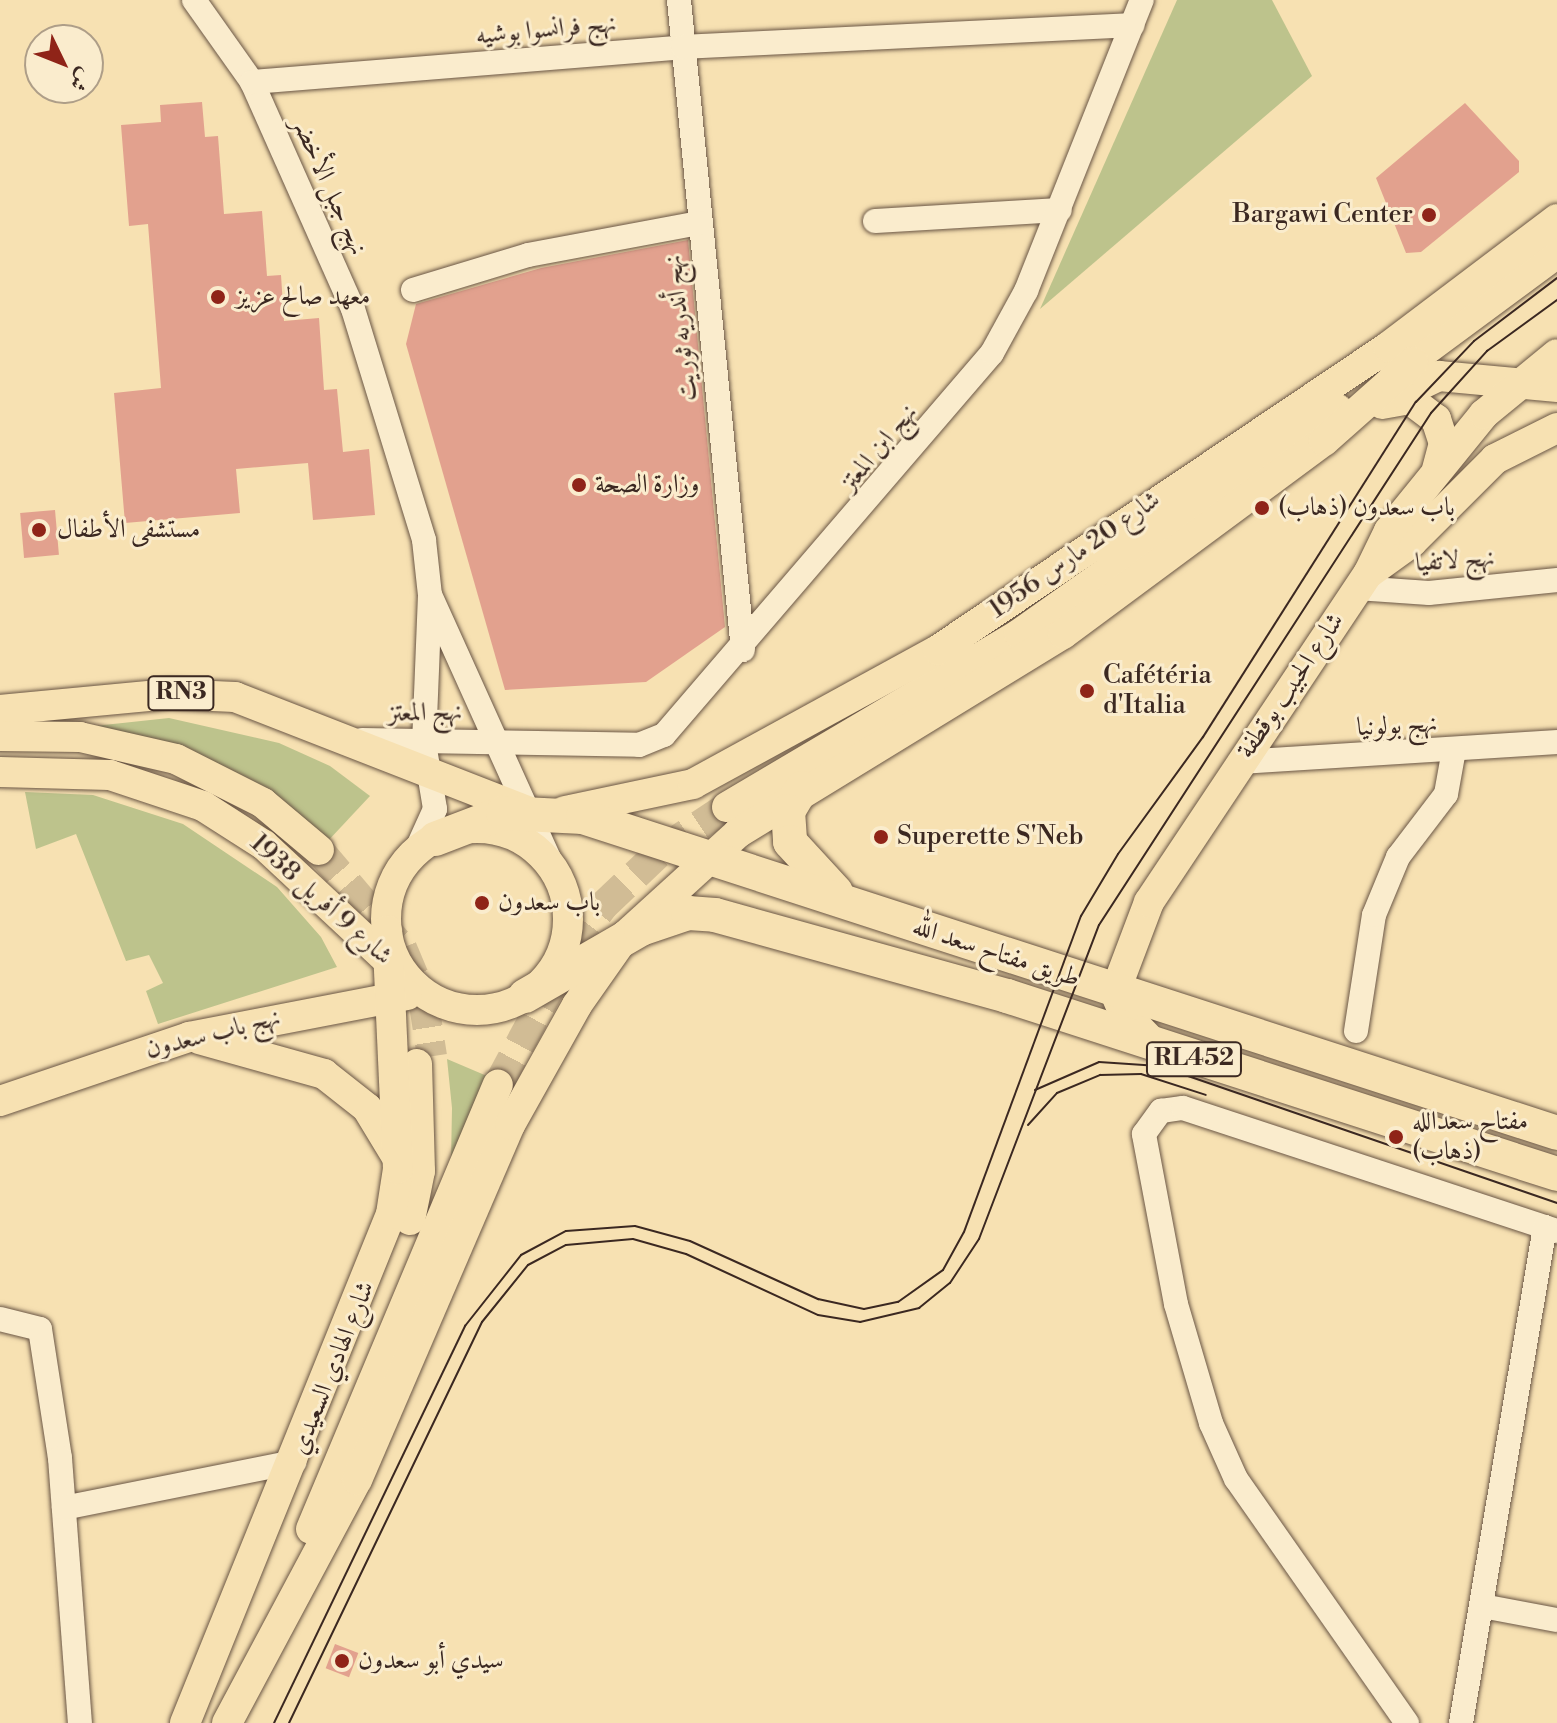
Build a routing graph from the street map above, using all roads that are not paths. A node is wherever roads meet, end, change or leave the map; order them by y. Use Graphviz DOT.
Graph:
graph roads {
  1 [pos="194,0"];
  2 [pos="679,0"];
  3 [pos="1142,0"];
  4 [pos="1132,25"];
  5 [pos="683,47"];
  6 [pos="252,82"];
  7 [pos="1060,210"];
  8 [pos="1557,219"];
  9 [pos="875,221"];
  10 [pos="699,223"];
  11 [pos="1557,253"];
  12 [pos="413,290"];
  13 [pos="1557,354"];
  14 [pos="1413,362"];
  15 [pos="1519,382"];
  16 [pos="1557,387"];
  17 [pos="1380,405"];
  18 [pos="1557,428"];
  19 [pos="1324,441"];
  20 [pos="1437,469"];
  21 [pos="1557,580"];
  22 [pos="1362,581"];
  23 [pos="430,595"];
  24 [pos="743,650"];
  25 [pos="0,710"];
  26 [pos="0,736"];
  27 [pos="496,738"];
  28 [pos="355,739"];
  29 [pos="1557,742"];
  30 [pos="424,743"];
  31 [pos="1454,750"];
  32 [pos="0,753"];
  33 [pos="1240,762"];
  34 [pos="0,772"];
  35 [pos="427,773"];
  36 [pos="802,788"];
  37 [pos="727,807"];
  38 [pos="489,816"];
  39 [pos="537,822"];
  40 [pos="425,846"];
  41 [pos="708,857"];
  42 [pos="855,907"];
  43 [pos="338,914"];
  44 [pos="387,930"];
  45 [pos="626,935"];
  46 [pos="566,939"];
  47 [pos="388,960"];
  48 [pos="563,973"];
  49 [pos="410,991"];
  50 [pos="1115,992"];
  51 [pos="525,996"];
  52 [pos="1356,1031"];
  53 [pos="189,1037"];
  54 [pos="1160,1048"];
  55 [pos="549,1052"];
  56 [pos="498,1085"];
  57 [pos="0,1101"];
  58 [pos="1557,1133"];
  59 [pos="398,1169"];
  60 [pos="1557,1174"];
  61 [pos="1551,1229"];
  62 [pos="0,1319"];
  63 [pos="394,1334"];
  64 [pos="294,1462"];
  65 [pos="64,1508"];
  66 [pos="1482,1606"];
  67 [pos="1557,1620"];
  68 [pos="270,1631"];
  69 [pos="199,1693"];
  70 [pos="80,1723"];
  71 [pos="185,1723"];
  72 [pos="227,1723"];
  73 [pos="1407,1723"];
  74 [pos="1461,1723"];
  1 -- 6 [label="street, نهج جبل الأخضر"];
  2 -- 5 [label="street, نهج أندريه ثوريت"];
  3 -- 4 [label="street, نهج ابن المعتز"];
  4 -- 5 [label="street, نهج فرانسوا بوشيه"];
  4 -- 7 [label="street, نهج ابن المعتز"];
  5 -- 6 [label="street, نهج فرانسوا بوشيه"];
  5 -- 10 [label="street, نهج أندريه ثوريت"];
  6 -- 23 [label="street, نهج جبل الأخضر"];
  7 -- 9 [label="street"];
  7 -- 24 [label="street, نهج ابن المعتز"];
  8 -- 39 [label="main road, شارع 20 مارس 1956"];
  10 -- 12 [label="street"];
  10 -- 24 [label="street, نهج أندريه ثوريت"];
  11 -- 14 [label="main road, شارع 20 مارس 1956"];
  13 -- 15 [label="main road, شارع الحبيب بوقطفة"];
  14 -- 19 [label="main road, شارع 20 مارس 1956"];
  14 -- 37 [label="main road, شارع 20 مارس 1956"];
  15 -- 16 [label="main road"];
  15 -- 17 [label="main road"];
  15 -- 20 [label="main road, شارع الحبيب بوقطفة"];
  17 -- 19 [label="main road"];
  17 -- 20 [label="main road"];
  18 -- 22 [label="main road"];
  19 -- 36 [label="main road, شارع 20 مارس 1956"];
  20 -- 22 [label="main road, شارع الحبيب بوقطفة"];
  21 -- 22 [label="street, نهج لاتفيا"];
  22 -- 33 [label="main road, شارع الحبيب بوقطفة"];
  23 -- 27 [label="street, نهج جبل الأخضر"];
  23 -- 30 [label="street, نهج جبل الأخضر"];
  24 -- 27 [label="street, نهج ابن المعتز"];
  25 -- 28 [label="main road, RN3"];
  26 -- 32 [label="main road, شارع 9 أفريل 1938"];
  27 -- 30 [label="street, نهج المعتز"];
  27 -- 39 [label="street, نهج جبل الأخضر"];
  28 -- 30 [label="street, نهج المعتز"];
  28 -- 35 [label="main road, RN3"];
  29 -- 31 [label="street, نهج بولونيا"];
  30 -- 35 [label="street, نهج جبل الأخضر"];
  31 -- 33 [label="street, نهج بولونيا"];
  31 -- 52 [label="street"];
  33 -- 50 [label="main road, شارع الحبيب بوقطفة"];
  34 -- 43 [label="main road, شارع 9 أفريل 1938"];
  35 -- 38 [label="main road, RN3"];
  35 -- 39 [label="main road, RN3"];
  35 -- 40 [label="street, نهج جبل الأخضر"];
  36 -- 41 [label="main road, شارع 20 مارس 1956"];
  36 -- 42 [label="highway"];
  38 -- 39 [label="highway, طريق مفتاح سعد الله / RL452"];
  38 -- 40 [label="highway, طريق مفتاح سعد الله / RL452"];
  39 -- 40 [label="main road, RL452"];
  39 -- 41 [label="highway, طريق مفتاح سعد الله / RL452"];
  39 -- 46 [label="main road"];
  40 -- 44 [label="main road"];
  41 -- 42 [label="highway, طريق مفتاح سعد الله / RL452"];
  41 -- 45 [label="main road, شارع 20 مارس 1956"];
  42 -- 50 [label="highway, طريق مفتاح سعد الله / RL452"];
  43 -- 47 [label="main road, شارع 9 أفريل 1938"];
  43 -- 49 [label="main road, شارع الهادي السعيدي"];
  44 -- 47 [label="main road"];
  44 -- 49 [label="main road"];
  45 -- 48 [label="highway, طريق مفتاح سعد الله / RL452"];
  45 -- 54 [label="highway, طريق مفتاح سعد الله / RL452"];
  45 -- 55 [label="main road"];
  46 -- 48 [label="main road"];
  46 -- 51 [label="main road, RL452"];
  47 -- 49 [label="main road, شارع 9 أفريل 1938"];
  48 -- 51 [label="highway, طريق مفتاح سعد الله / RL452"];
  48 -- 55 [label="main road"];
  49 -- 51 [label="main road, RL452"];
  49 -- 53 [label="main road, نهج باب سعدون"];
  49 -- 59 [label="main road, شارع الهادي السعيدي"];
  50 -- 54 [label="main road"];
  50 -- 58 [label="highway, طريق مفتاح سعد الله / RL452"];
  53 -- 57 [label="main road, نهج باب سعدون"];
  53 -- 59 [label="main road"];
  54 -- 60 [label="highway, طريق مفتاح سعد الله / RL452"];
  55 -- 68 [label="main road"];
  56 -- 63 [label="main road"];
  59 -- 64 [label="main road, شارع الهادي السعيدي"];
  61 -- 66 [label="street"];
  61 -- 73 [label="street"];
  62 -- 65 [label="street"];
  63 -- 68 [label="main road"];
  63 -- 69 [label="main road"];
  64 -- 65 [label="street"];
  64 -- 69 [label="main road, شارع الهادي السعيدي"];
  65 -- 70 [label="street"];
  66 -- 67 [label="street"];
  66 -- 74 [label="street"];
  68 -- 72 [label="main road"];
  69 -- 71 [label="main road, شارع الهادي السعيدي"];
}
